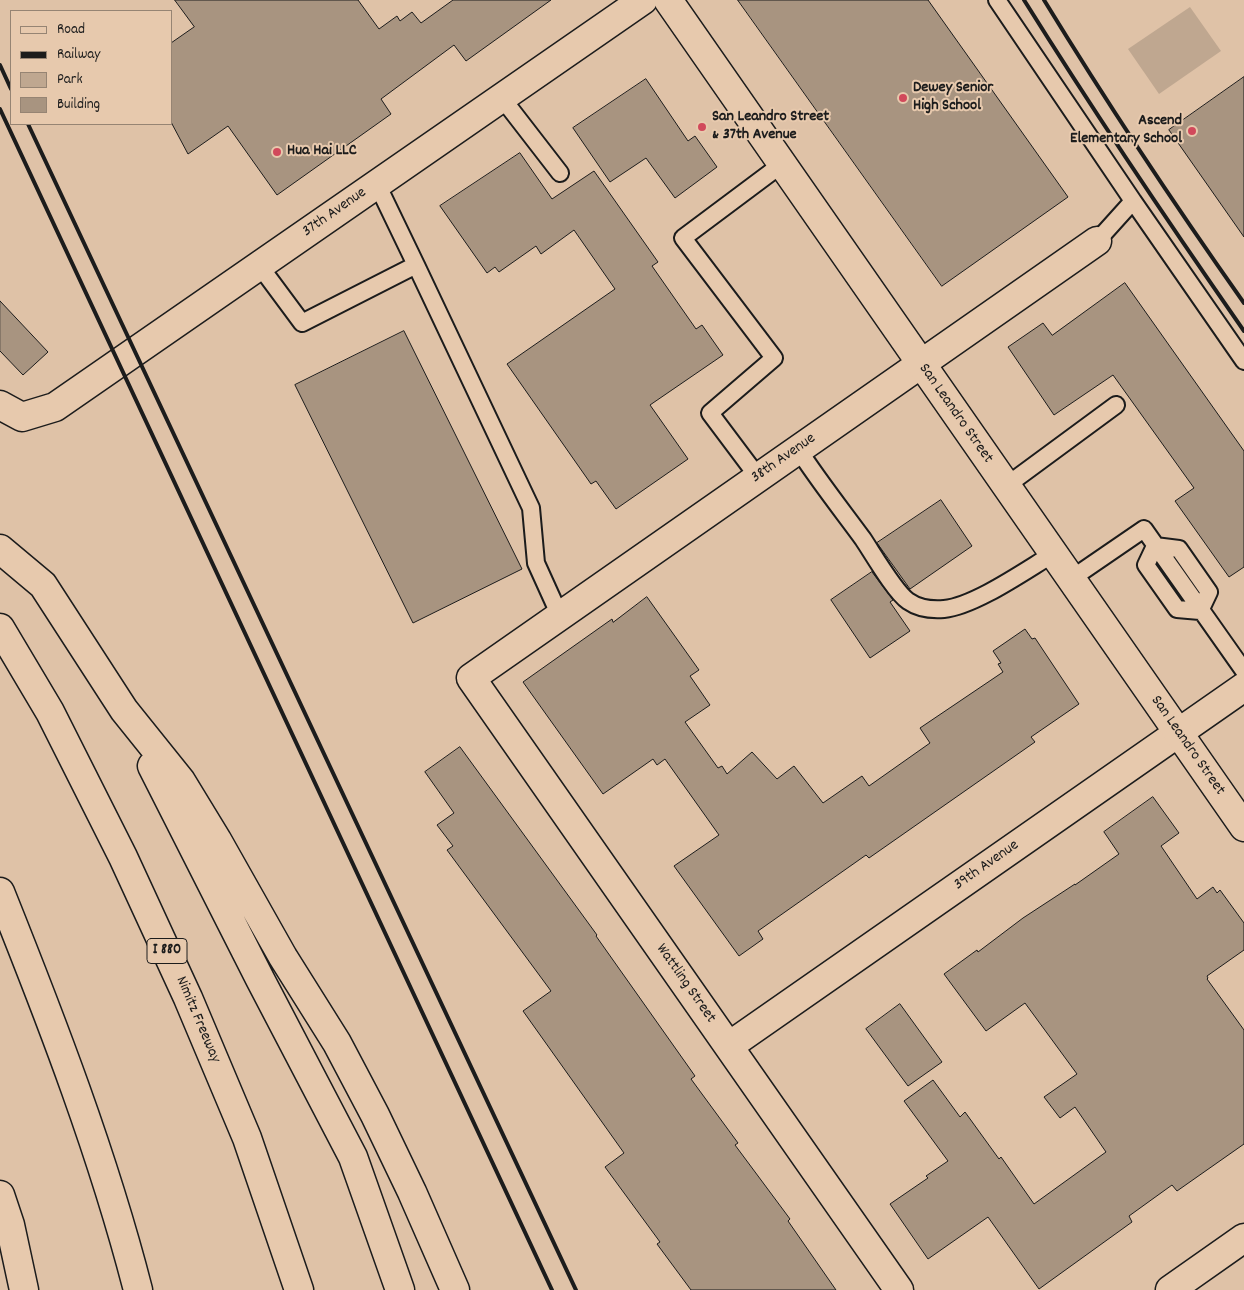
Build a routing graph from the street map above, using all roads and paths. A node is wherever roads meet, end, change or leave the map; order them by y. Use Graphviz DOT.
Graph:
graph roads {
  1 [pos="643,0"];
  2 [pos="668,0"];
  3 [pos="997,0"];
  4 [pos="502,98"];
  5 [pos="782,164"];
  6 [pos="560,173"];
  7 [pos="377,184"];
  8 [pos="1134,201"];
  9 [pos="1097,241"];
  10 [pos="259,265"];
  11 [pos="416,265"];
  12 [pos="1244,361"];
  13 [pos="920,363"];
  14 [pos="1116,405"];
  15 [pos="11,411"];
  16 [pos="798,448"];
  17 [pos="758,477"];
  18 [pos="1006,486"];
  19 [pos="0,549"];
  20 [pos="1053,554"];
  21 [pos="1071,579"];
  22 [pos="560,616"];
  23 [pos="0,628"];
  24 [pos="1244,671"];
  25 [pos="470,678"];
  26 [pos="1244,687"];
  27 [pos="124,710"];
  28 [pos="1178,733"];
  29 [pos="1244,827"];
  30 [pos="0,892"];
  31 [pos="729,1046"];
  32 [pos="0,1194"];
  33 [pos="1244,1238"];
  34 [pos="24,1290"];
  35 [pos="138,1290"];
  36 [pos="299,1290"];
  37 [pos="400,1290"];
  38 [pos="455,1290"];
  39 [pos="899,1290"];
  40 [pos="1170,1290"];
  1 -- 4 [label="main road, 37th Avenue"];
  2 -- 5 [label="main road, San Leandro Street"];
  3 -- 8 [label="lane"];
  4 -- 6 [label="lane"];
  4 -- 7 [label="main road, 37th Avenue"];
  5 -- 13 [label="main road, San Leandro Street"];
  5 -- 17 [label="lane"];
  7 -- 10 [label="main road, 37th Avenue"];
  7 -- 11 [label="lane"];
  8 -- 9 [label="lane"];
  8 -- 12 [label="lane"];
  9 -- 13 [label="main road, 38th Avenue"];
  10 -- 11 [label="lane"];
  10 -- 15 [label="main road, 37th Avenue"];
  11 -- 22 [label="lane"];
  13 -- 16 [label="main road, 38th Avenue"];
  13 -- 18 [label="main road, San Leandro Street"];
  14 -- 18 [label="lane"];
  16 -- 17 [label="main road, 38th Avenue"];
  16 -- 20 [label="lane"];
  17 -- 22 [label="main road, 38th Avenue"];
  18 -- 20 [label="main road, San Leandro Street"];
  19 -- 27 [label="main road"];
  20 -- 21 [label="main road, San Leandro Street"];
  21 -- 24 [label="lane"];
  21 -- 28 [label="main road, San Leandro Street"];
  22 -- 25 [label="main road, 38th Avenue"];
  23 -- 36 [label="main road, Nimitz Freeway / I 880"];
  25 -- 31 [label="main road, Wattling Street"];
  26 -- 28 [label="main road, 39th Avenue"];
  27 -- 37 [label="main road"];
  27 -- 38 [label="main road"];
  28 -- 29 [label="main road, San Leandro Street"];
  28 -- 31 [label="main road, 39th Avenue"];
  30 -- 35 [label="main road"];
  31 -- 39 [label="main road, Wattling Street"];
  32 -- 34 [label="main road"];
  33 -- 40 [label="main road"];
}
